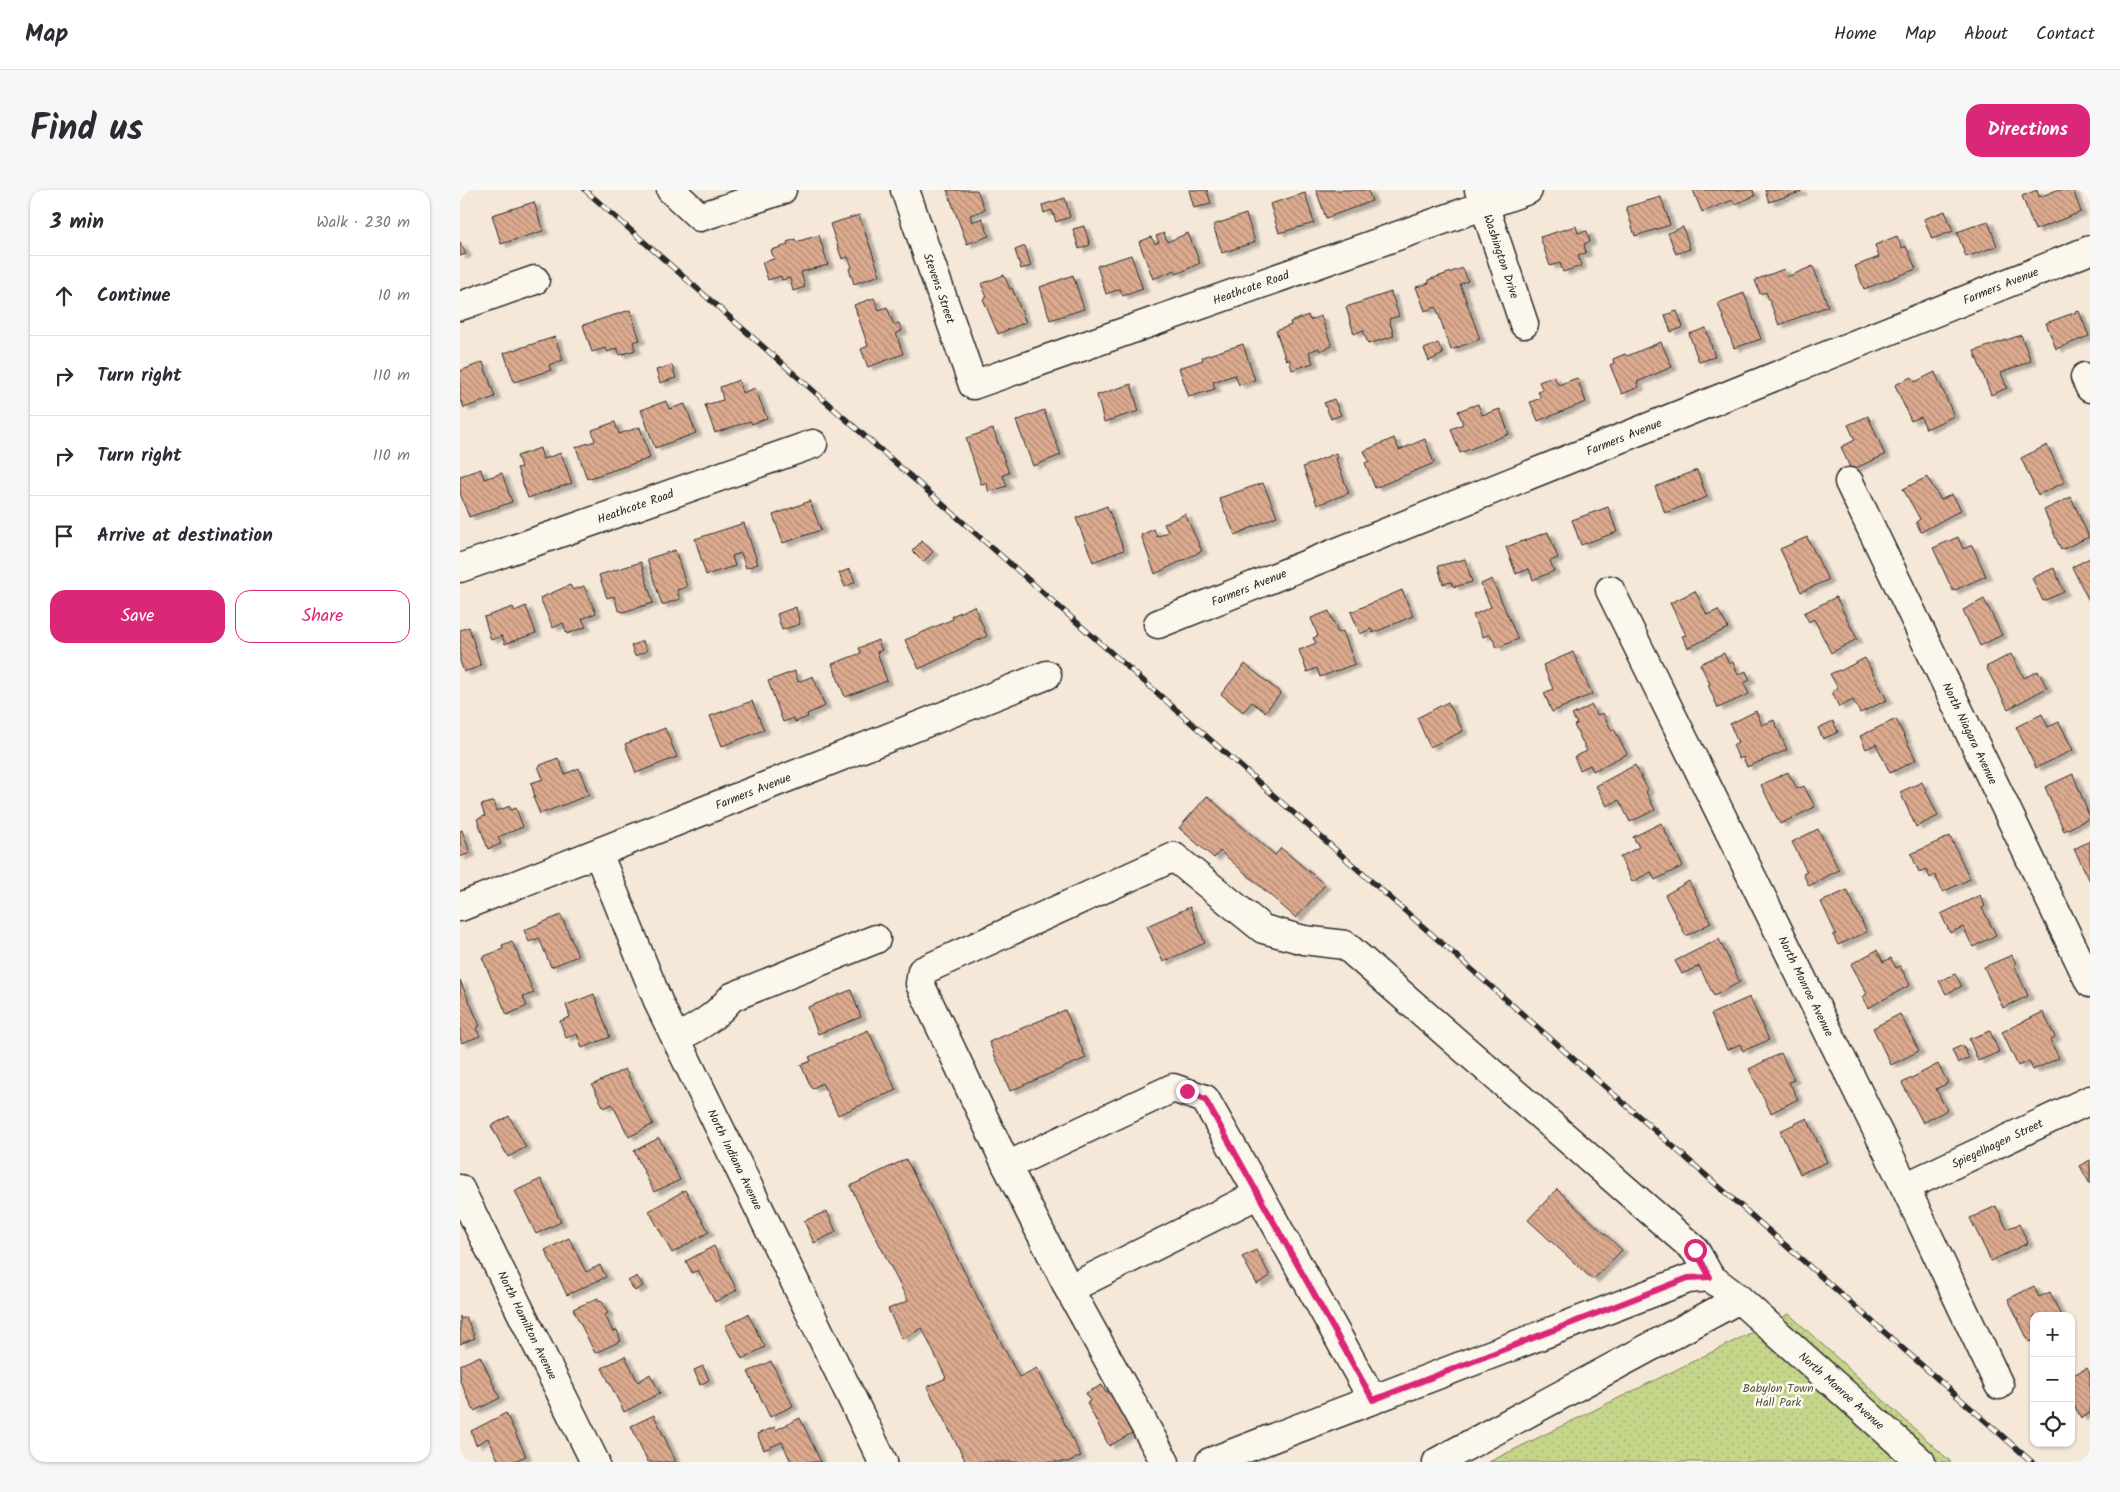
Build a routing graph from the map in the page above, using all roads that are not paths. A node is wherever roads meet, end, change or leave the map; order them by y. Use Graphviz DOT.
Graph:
graph roads {
  1 [pos="671,190"];
  2 [pos="905,190"];
  3 [pos="1528,190"];
  4 [pos="778,191"];
  5 [pos="1482,198"];
  6 [pos="2090,250"];
  7 [pos="534,280"];
  8 [pos="460,306"];
  9 [pos="1524,324"];
  10 [pos="974,385"];
  11 [pos="813,444"];
  12 [pos="1849,482"];
  13 [pos="460,568"];
  14 [pos="1610,590"];
  15 [pos="1158,624"];
  16 [pos="1047,675"];
  17 [pos="598,853"];
  18 [pos="460,907"];
  19 [pos="876,939"];
  20 [pos="2090,983"];
  21 [pos="676,1038"];
  22 [pos="2090,1100"];
  23 [pos="1006,1166"];
  24 [pos="1905,1187"];
  25 [pos="460,1190"];
  26 [pos="1259,1194"];
  27 [pos="1710,1277"];
  28 [pos="1069,1290"];
  29 [pos="1739,1299"];
  30 [pos="1999,1385"];
  31 [pos="1373,1400"];
  32 [pos="595,1462"];
  33 [pos="883,1462"];
  34 [pos="1165,1462"];
  35 [pos="1210,1462"];
  36 [pos="1437,1462"];
  37 [pos="1921,1462"];
  1 -- 4 [label="street"];
  2 -- 10 [label="street, Stevens Street"];
  3 -- 5 [label="street, Heathcote Road"];
  5 -- 9 [label="street, Washington Drive"];
  5 -- 10 [label="street, Heathcote Road"];
  6 -- 15 [label="street, Farmers Avenue"];
  7 -- 8 [label="street"];
  11 -- 13 [label="street, Heathcote Road"];
  12 -- 20 [label="street, North Niagara Avenue"];
  14 -- 24 [label="street, North Monroe Avenue"];
  16 -- 17 [label="street, Farmers Avenue"];
  17 -- 18 [label="street, Farmers Avenue"];
  17 -- 21 [label="street, North Indiana Avenue"];
  19 -- 21 [label="street"];
  21 -- 33 [label="street, North Indiana Avenue"];
  22 -- 24 [label="street, Spiegelhagen Street"];
  23 -- 26 [label="street"];
  23 -- 27 [label="street"];
  23 -- 28 [label="street"];
  24 -- 30 [label="street, North Monroe Avenue"];
  25 -- 32 [label="street, North Hamilton Avenue"];
  26 -- 28 [label="street"];
  26 -- 31 [label="street"];
  27 -- 29 [label="street, North Monroe Avenue"];
  27 -- 31 [label="street"];
  28 -- 34 [label="street"];
  29 -- 36 [label="street"];
  29 -- 37 [label="street, North Monroe Avenue"];
  31 -- 35 [label="street"];
}
